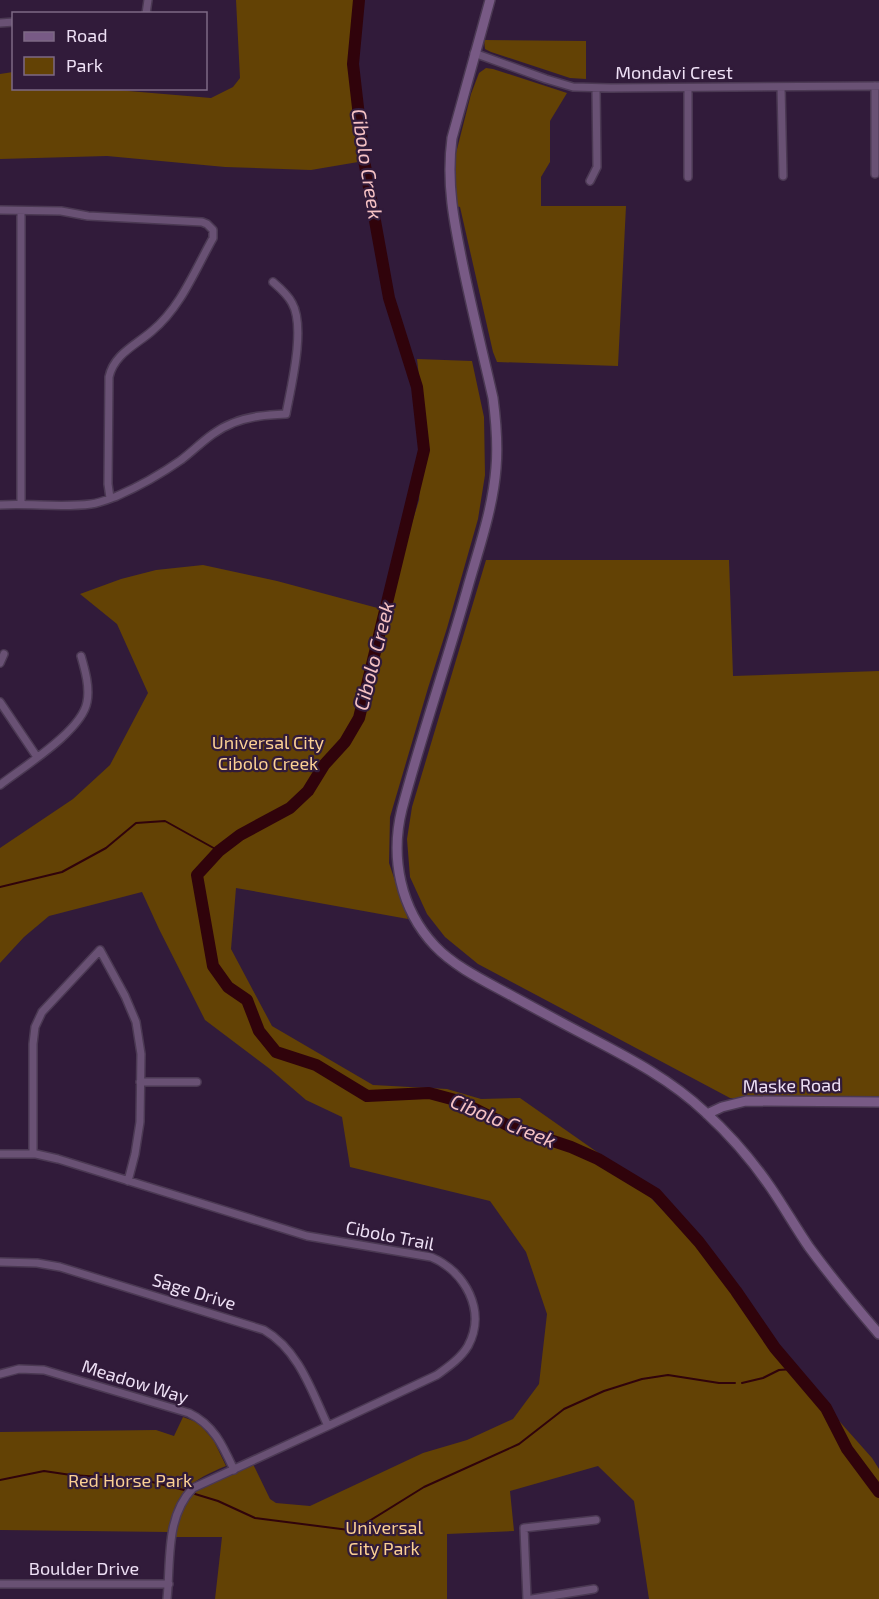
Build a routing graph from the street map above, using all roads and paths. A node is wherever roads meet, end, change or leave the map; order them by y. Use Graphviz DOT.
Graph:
graph roads {
  1 [pos="490,0"];
  2 [pos="474,53"];
  3 [pos="877,86"];
  4 [pos="781,87"];
  5 [pos="596,88"];
  6 [pos="687,88"];
  7 [pos="874,174"];
  8 [pos="783,176"];
  9 [pos="688,177"];
  10 [pos="590,182"];
  11 [pos="0,210"];
  12 [pos="21,211"];
  13 [pos="273,282"];
  14 [pos="111,498"];
  15 [pos="21,504"];
  16 [pos="0,505"];
  17 [pos="4,654"];
  18 [pos="81,656"];
  19 [pos="0,663"];
  20 [pos="0,702"];
  21 [pos="37,757"];
  22 [pos="0,784"];
  23 [pos="140,1082"];
  24 [pos="197,1082"];
  25 [pos="879,1102"];
  26 [pos="707,1114"];
  27 [pos="0,1154"];
  28 [pos="33,1154"];
  29 [pos="128,1181"];
  30 [pos="0,1262"];
  31 [pos="879,1334"];
  32 [pos="0,1374"];
  33 [pos="328,1426"];
  34 [pos="234,1470"];
  35 [pos="596,1520"];
  36 [pos="0,1584"];
  37 [pos="169,1584"];
  38 [pos="594,1589"];
  39 [pos="167,1599"];
  40 [pos="527,1599"];
  41 [pos="532,1599"];
  1 -- 2 [label="main road"];
  2 -- 5 [label="street, Mondavi Crest"];
  2 -- 26 [label="main road"];
  3 -- 4 [label="street, Mondavi Crest"];
  3 -- 7 [label="street"];
  4 -- 6 [label="street, Mondavi Crest"];
  4 -- 8 [label="street"];
  5 -- 6 [label="street, Mondavi Crest"];
  5 -- 10 [label="street"];
  6 -- 9 [label="street"];
  11 -- 12 [label="street"];
  12 -- 14 [label="street"];
  12 -- 15 [label="street"];
  13 -- 14 [label="street"];
  14 -- 15 [label="street"];
  15 -- 16 [label="street"];
  17 -- 19 [label="street"];
  18 -- 21 [label="street"];
  20 -- 21 [label="street"];
  21 -- 22 [label="street"];
  23 -- 24 [label="street"];
  23 -- 28 [label="street"];
  23 -- 29 [label="street"];
  25 -- 26 [label="main road, Maske Road"];
  26 -- 31 [label="main road"];
  27 -- 28 [label="street, Cibolo Trail"];
  28 -- 29 [label="street, Cibolo Trail"];
  29 -- 33 [label="street, Cibolo Trail"];
  30 -- 33 [label="street, Sage Drive"];
  32 -- 34 [label="street, Meadow Way"];
  33 -- 34 [label="street, Cibolo Trail"];
  34 -- 37 [label="street, Cibolo Trail"];
  35 -- 40 [label="street"];
  36 -- 37 [label="street, Boulder Drive"];
  37 -- 39 [label="street, Cibolo Trail"];
  38 -- 41 [label="street"];
}
